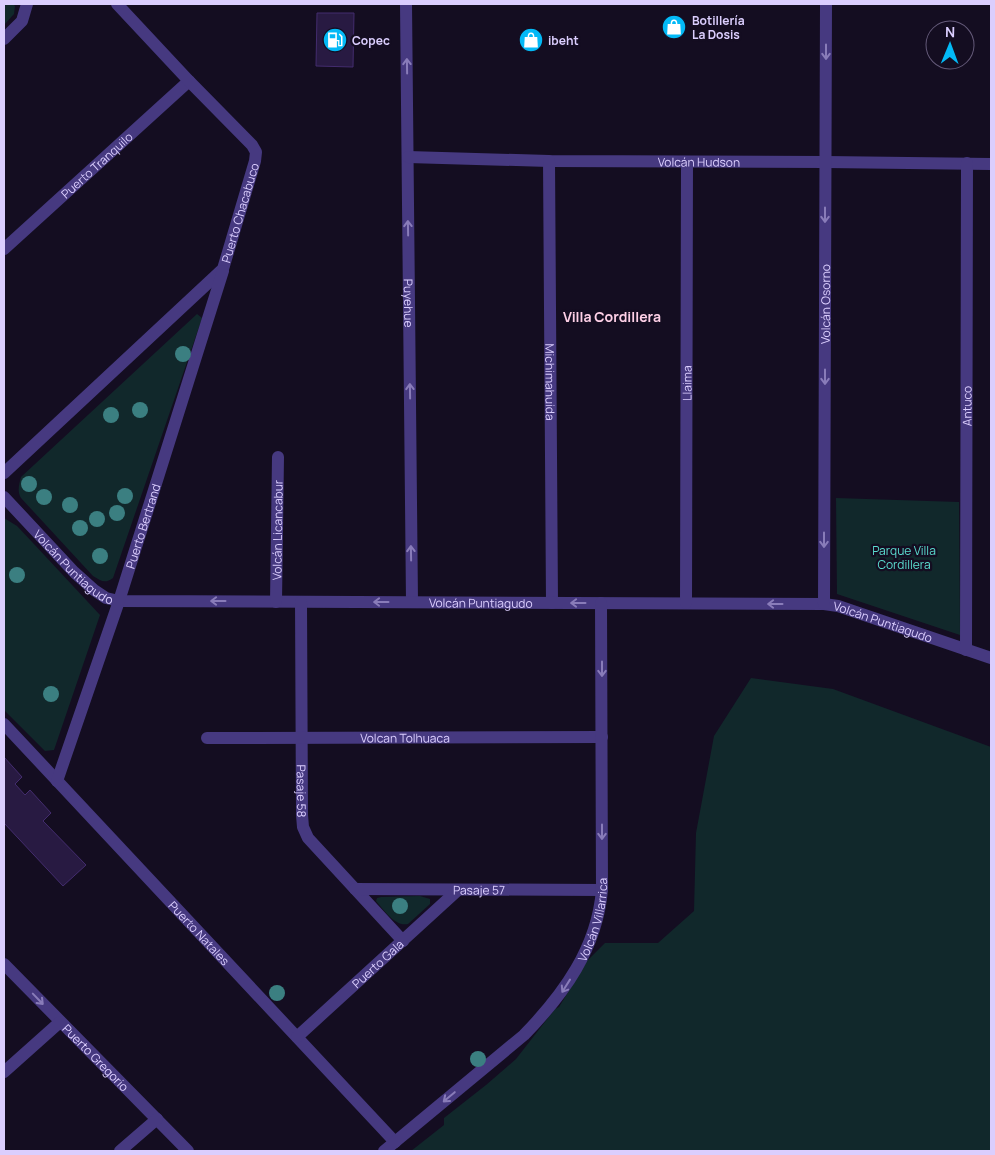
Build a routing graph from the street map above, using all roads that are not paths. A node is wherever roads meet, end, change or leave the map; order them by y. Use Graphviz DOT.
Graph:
graph roads {
  1 [pos="27,4"];
  2 [pos="117,4"];
  3 [pos="406,4"];
  4 [pos="826,4"];
  5 [pos="4,39"];
  6 [pos="189,81"];
  7 [pos="408,157"];
  8 [pos="549,161"];
  9 [pos="826,162"];
  10 [pos="687,163"];
  11 [pos="967,163"];
  12 [pos="991,164"];
  13 [pos="4,249"];
  14 [pos="224,269"];
  15 [pos="278,457"];
  16 [pos="4,473"];
  17 [pos="4,497"];
  18 [pos="119,601"];
  19 [pos="276,602"];
  20 [pos="301,602"];
  21 [pos="412,602"];
  22 [pos="552,603"];
  23 [pos="601,603"];
  24 [pos="686,603"];
  25 [pos="824,604"];
  26 [pos="966,650"];
  27 [pos="991,658"];
  28 [pos="4,724"];
  29 [pos="602,737"];
  30 [pos="207,738"];
  31 [pos="301,738"];
  32 [pos="57,781"];
  33 [pos="355,889"];
  34 [pos="458,890"];
  35 [pos="602,890"];
  36 [pos="403,941"];
  37 [pos="4,964"];
  38 [pos="60,1022"];
  39 [pos="297,1038"];
  40 [pos="4,1072"];
  41 [pos="157,1119"];
  42 [pos="395,1142"];
  43 [pos="120,1151"];
  44 [pos="188,1151"];
  45 [pos="384,1151"];
  1 -- 5 [label="street"];
  2 -- 6 [label="street, Puerto Chacabuco"];
  7 -- 3 [label="street, Puyehue, one-way"];
  4 -- 9 [label="street, Volcán Osorno, one-way"];
  6 -- 13 [label="street, Puerto Tranquilo"];
  6 -- 14 [label="street, Puerto Chacabuco"];
  7 -- 8 [label="street, Volcán Hudson"];
  21 -- 7 [label="street, Puyehue, one-way"];
  8 -- 10 [label="street, Volcán Hudson"];
  8 -- 22 [label="street, Michimahuida"];
  9 -- 10 [label="street, Volcán Hudson"];
  9 -- 11 [label="street, Volcán Hudson"];
  9 -- 25 [label="street, Volcán Osorno, one-way"];
  10 -- 24 [label="street, Llaima"];
  11 -- 12 [label="street, Volcán Hudson"];
  11 -- 26 [label="street, Antuco"];
  14 -- 16 [label="street, Puerto Chacabuco"];
  14 -- 18 [label="street, Puerto Bertrand"];
  15 -- 19 [label="street, Volcán Licancabur"];
  17 -- 18 [label="street, Volcán Puntiagudo"];
  19 -- 18 [label="street, Volcán Puntiagudo, one-way"];
  18 -- 32 [label="street, Puerto Bertrand"];
  19 -- 20 [label="street, Volcán Puntiagudo"];
  21 -- 20 [label="street, Volcán Puntiagudo, one-way"];
  20 -- 31 [label="street, Pasaje 58"];
  21 -- 22 [label="street, Volcán Puntiagudo"];
  23 -- 22 [label="street, Volcán Puntiagudo, one-way"];
  23 -- 24 [label="street, Volcán Puntiagudo"];
  23 -- 29 [label="street, Volcán Villarrica, one-way"];
  25 -- 24 [label="street, Volcán Puntiagudo, one-way"];
  25 -- 26 [label="street, Volcán Puntiagudo"];
  26 -- 27 [label="street, Volcán Puntiagudo"];
  28 -- 32 [label="street, Puerto Natales"];
  29 -- 31 [label="street, Volcan Tolhuaca"];
  29 -- 35 [label="street, Volcán Villarrica, one-way"];
  30 -- 31 [label="street, Volcan Tolhuaca"];
  31 -- 33 [label="street, Pasaje 58"];
  32 -- 39 [label="street, Puerto Natales"];
  33 -- 34 [label="street, Pasaje 57"];
  33 -- 36 [label="street, Pasaje 58"];
  34 -- 35 [label="street, Pasaje 57"];
  34 -- 36 [label="street, Puerto Gala"];
  35 -- 42 [label="street, Volcán Villarrica, one-way"];
  36 -- 39 [label="street, Puerto Gala"];
  37 -- 38 [label="street, Puerto Gregorio, one-way"];
  38 -- 40 [label="street"];
  38 -- 41 [label="street, Puerto Gregorio"];
  39 -- 42 [label="street, Puerto Natales"];
  41 -- 43 [label="street"];
  41 -- 44 [label="street, Puerto Gregorio"];
  42 -- 45 [label="street, Volcán Villarrica"];
}
